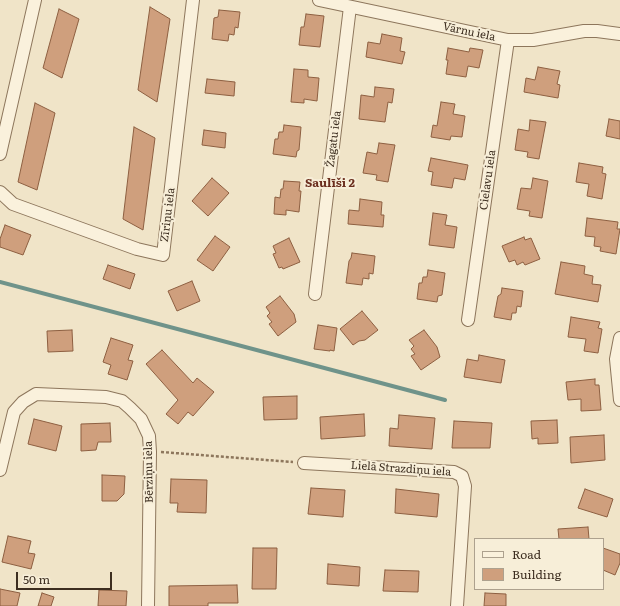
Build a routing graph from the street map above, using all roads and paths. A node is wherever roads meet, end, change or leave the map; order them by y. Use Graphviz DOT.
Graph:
graph roads {
  1 [pos="35,0"];
  2 [pos="193,0"];
  3 [pos="319,0"];
  4 [pos="350,7"];
  5 [pos="620,34"];
  6 [pos="508,40"];
  7 [pos="0,154"];
  8 [pos="0,192"];
  9 [pos="315,294"];
  10 [pos="468,320"];
  11 [pos="620,338"];
  12 [pos="620,400"];
  13 [pos="150,452"];
  14 [pos="304,463"];
  15 [pos="0,470"];
  16 [pos="148,606"];
  17 [pos="457,606"];
  1 -- 7 [label="street"];
  2 -- 8 [label="street, Zīriņu iela"];
  3 -- 4 [label="street, Vārnu iela"];
  4 -- 6 [label="street, Vārnu iela"];
  4 -- 9 [label="street, Žagatu iela"];
  5 -- 6 [label="street, Vārnu iela"];
  6 -- 10 [label="street, Cielavu iela"];
  11 -- 12 [label="street"];
  13 -- 14 [label="path"];
  13 -- 15 [label="street, Bērziņu iela"];
  13 -- 16 [label="street, Bērziņu iela"];
  14 -- 17 [label="street, Lielā Strazdiņu iela"];
}
